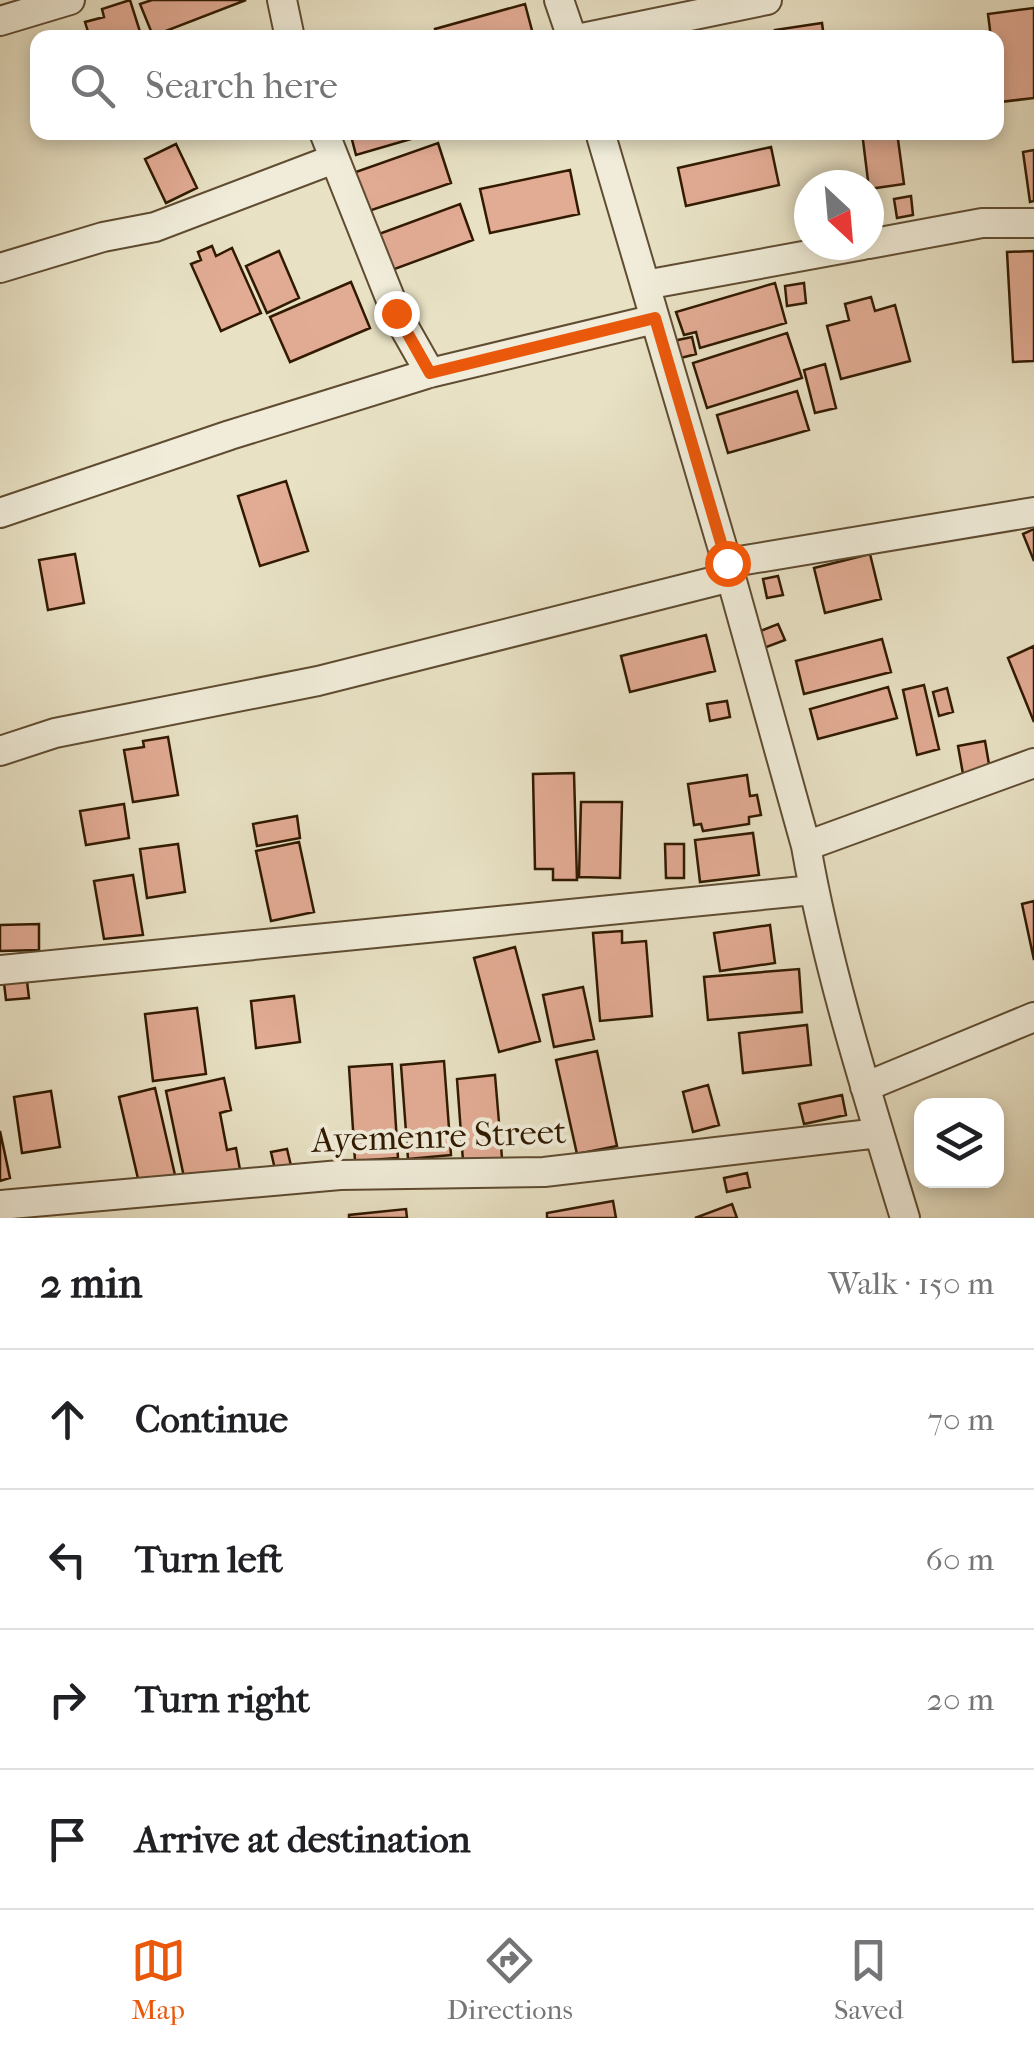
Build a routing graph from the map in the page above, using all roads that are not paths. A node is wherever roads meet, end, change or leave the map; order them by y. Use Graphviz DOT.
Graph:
graph roads {
  1 [pos="70,0"];
  2 [pos="282,0"];
  3 [pos="559,0"];
  4 [pos="768,0"];
  5 [pos="0,21"];
  6 [pos="288,30"];
  7 [pos="569,30"];
  8 [pos="621,30"];
  9 [pos="602,140"];
  10 [pos="329,146"];
  11 [pos="1034,223"];
  12 [pos="884,241"];
  13 [pos="794,257"];
  14 [pos="0,268"];
  15 [pos="645,285"];
  16 [pos="655,318"];
  17 [pos="430,373"];
  18 [pos="1034,512"];
  19 [pos="0,513"];
  20 [pos="729,570"];
  21 [pos="0,751"];
  22 [pos="1034,763"];
  23 [pos="806,846"];
  24 [pos="813,890"];
  25 [pos="0,970"];
  26 [pos="1034,1017"];
  27 [pos="865,1086"];
  28 [pos="879,1133"];
  29 [pos="0,1206"];
  30 [pos="906,1218"];
  1 -- 5 [label="street"];
  2 -- 6 [label="street"];
  3 -- 7 [label="street"];
  4 -- 8 [label="street"];
  9 -- 15 [label="street"];
  10 -- 14 [label="street"];
  10 -- 17 [label="street"];
  11 -- 12 [label="street"];
  13 -- 15 [label="street"];
  15 -- 16 [label="street"];
  16 -- 17 [label="street"];
  16 -- 20 [label="street"];
  17 -- 19 [label="street"];
  18 -- 20 [label="street"];
  20 -- 21 [label="street"];
  20 -- 23 [label="street"];
  22 -- 23 [label="street"];
  23 -- 24 [label="street"];
  24 -- 25 [label="street"];
  24 -- 27 [label="street"];
  26 -- 27 [label="street"];
  27 -- 28 [label="street"];
  28 -- 29 [label="street, Ayemenre Street"];
  28 -- 30 [label="street"];
}
